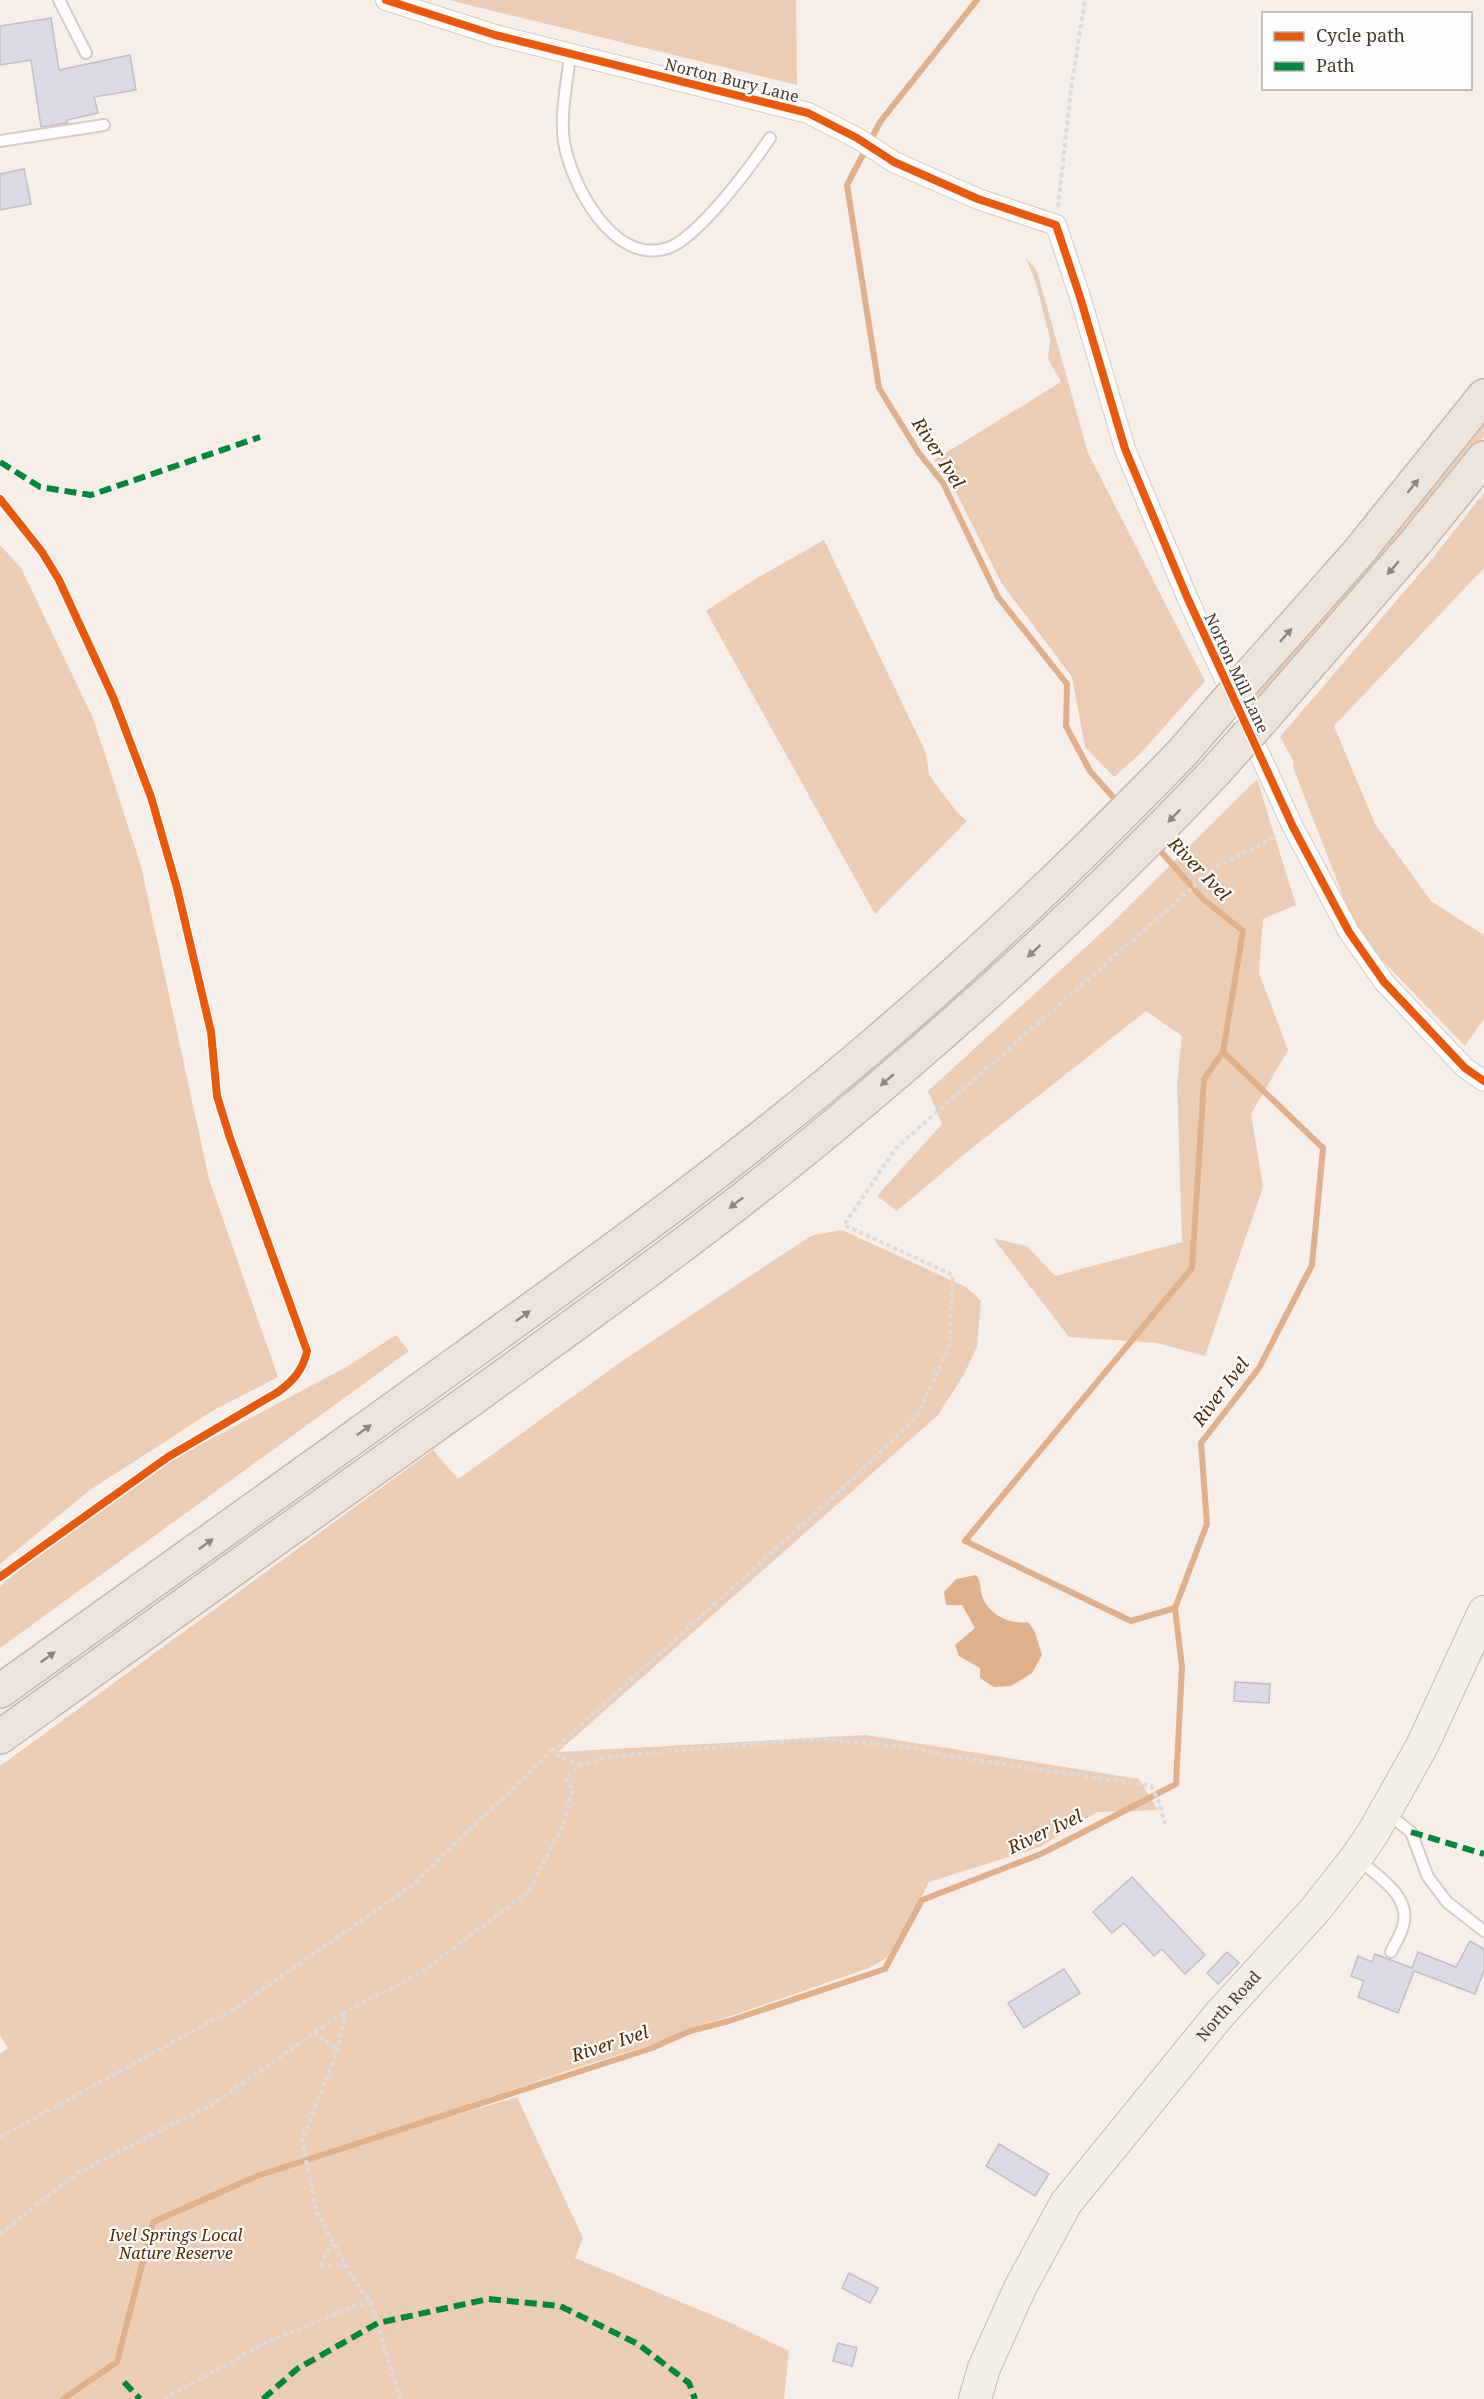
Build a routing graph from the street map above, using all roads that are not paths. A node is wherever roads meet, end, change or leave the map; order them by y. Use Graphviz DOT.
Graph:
graph roads {
  1 [pos="59,0"];
  2 [pos="386,0"];
  3 [pos="86,53"];
  4 [pos="570,55"];
  5 [pos="104,125"];
  6 [pos="770,138"];
  7 [pos="0,141"];
  8 [pos="1056,225"];
  9 [pos="1484,396"];
  10 [pos="1484,458"];
  11 [pos="1484,1081"];
  12 [pos="1484,1612"];
  13 [pos="0,1691"];
  14 [pos="0,1737"];
  15 [pos="1385,1812"];
  16 [pos="1356,1858"];
  17 [pos="1484,1931"];
  18 [pos="1391,1952"];
  19 [pos="975,2399"];
  1 -- 3 [label="lane"];
  2 -- 4 [label="street, Norton Bury Lane"];
  4 -- 6 [label="lane"];
  4 -- 8 [label="street, Norton Bury Lane"];
  5 -- 7 [label="lane"];
  8 -- 11 [label="street, Norton Mill Lane"];
  13 -- 9 [label="highway, one-way, bridge"];
  10 -- 14 [label="highway, one-way, bridge"];
  12 -- 15 [label="main road, North Road"];
  15 -- 16 [label="main road, North Road"];
  15 -- 17 [label="lane"];
  16 -- 18 [label="lane"];
  16 -- 19 [label="main road, North Road"];
}
